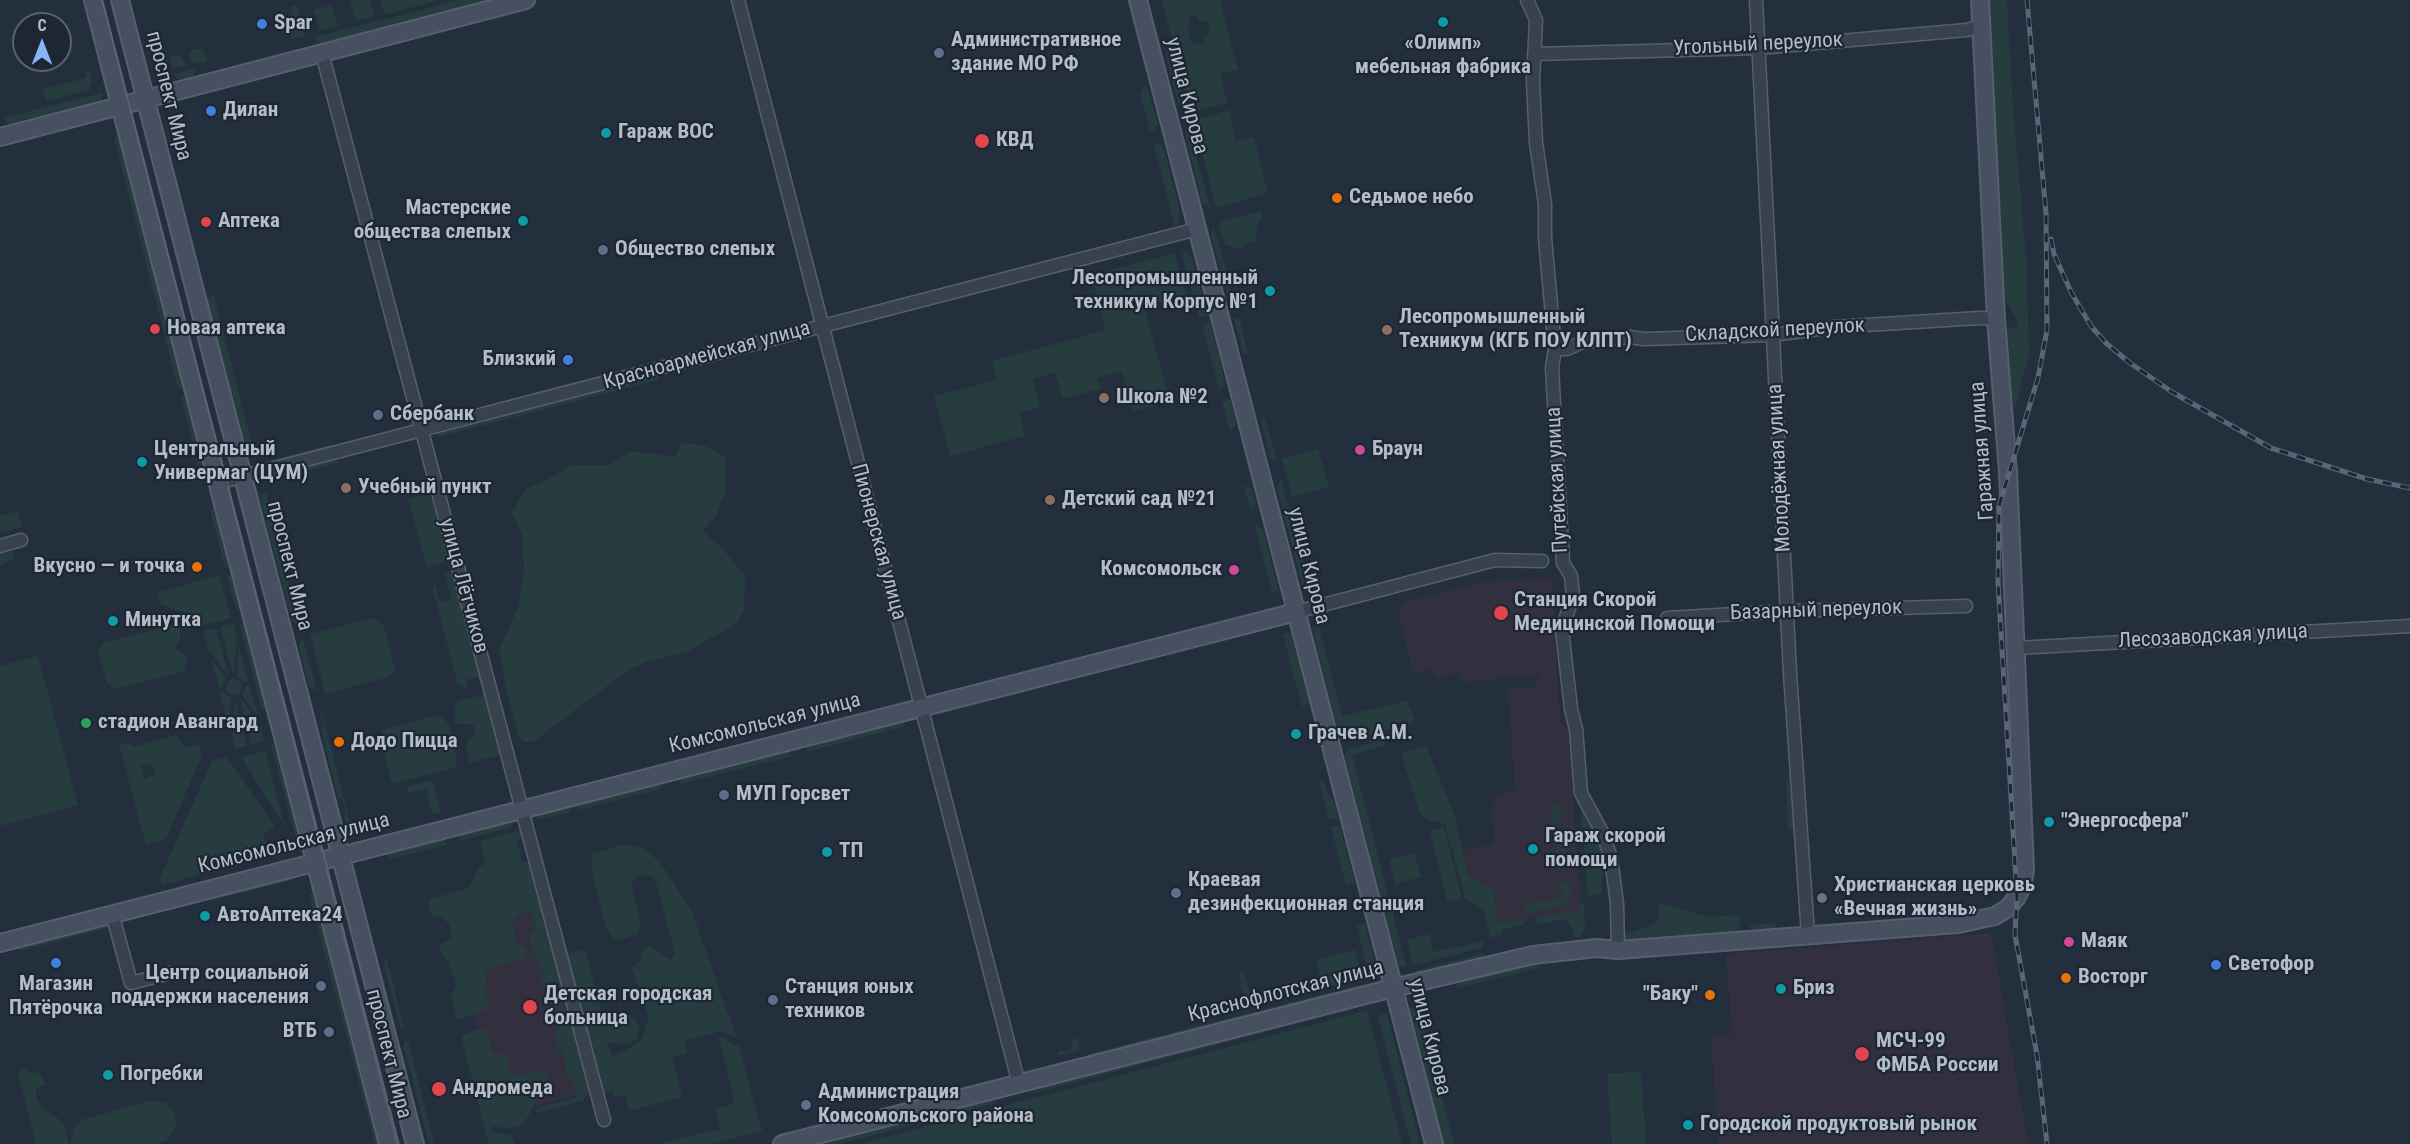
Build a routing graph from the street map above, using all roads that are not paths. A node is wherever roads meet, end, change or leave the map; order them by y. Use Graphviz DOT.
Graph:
graph roads {
  1 [pos="93,0"];
  2 [pos="120,0"];
  3 [pos="526,0"];
  4 [pos="738,0"];
  5 [pos="1138,0"];
  6 [pos="1527,0"];
  7 [pos="1756,0"];
  8 [pos="1980,0"];
  9 [pos="1981,26"];
  10 [pos="1759,48"];
  11 [pos="322,53"];
  12 [pos="1534,54"];
  13 [pos="145,99"];
  14 [pos="120,106"];
  15 [pos="0,137"];
  16 [pos="1197,229"];
  17 [pos="1996,320"];
  18 [pos="822,326"];
  19 [pos="1772,335"];
  20 [pos="1555,349"];
  21 [pos="422,430"];
  22 [pos="243,476"];
  23 [pos="217,483"];
  24 [pos="21,540"];
  25 [pos="0,546"];
  26 [pos="1542,561"];
  27 [pos="1966,606"];
  28 [pos="1788,611"];
  29 [pos="1296,612"];
  30 [pos="1667,618"];
  31 [pos="2410,626"];
  32 [pos="2017,648"];
  33 [pos="921,707"];
  34 [pos="522,809"];
  35 [pos="340,855"];
  36 [pos="315,861"];
  37 [pos="2017,897"];
  38 [pos="112,913"];
  39 [pos="1808,935"];
  40 [pos="0,943"];
  41 [pos="1618,950"];
  42 [pos="170,974"];
  43 [pos="1393,988"];
  44 [pos="1019,1084"];
  45 [pos="604,1120"];
  46 [pos="388,1144"];
  47 [pos="415,1144"];
  48 [pos="782,1144"];
  49 [pos="1434,1144"];
  1 -- 14 [label="street, проспект Мира"];
  2 -- 13 [label="street, проспект Мира"];
  3 -- 11 [label="street"];
  4 -- 18 [label="street, Пионерская улица"];
  5 -- 16 [label="street, улица Кирова"];
  6 -- 12 [label="street, Путейская улица"];
  7 -- 10 [label="street, Молодёжная улица"];
  8 -- 9 [label="street, Гаражная улица"];
  9 -- 10 [label="street, Угольный переулок"];
  9 -- 17 [label="street, Гаражная улица"];
  10 -- 12 [label="street, Угольный переулок"];
  10 -- 19 [label="street, Молодёжная улица"];
  11 -- 13 [label="street"];
  11 -- 21 [label="street, улица Лётчиков"];
  12 -- 20 [label="street, Путейская улица"];
  13 -- 14 [label="street"];
  13 -- 22 [label="street, проспект Мира"];
  14 -- 15 [label="street"];
  14 -- 23 [label="street, проспект Мира"];
  16 -- 18 [label="street, Красноармейская улица"];
  16 -- 29 [label="street, улица Кирова"];
  17 -- 19 [label="street, Складской переулок"];
  17 -- 32 [label="street, Гаражная улица"];
  18 -- 21 [label="street, Красноармейская улица"];
  18 -- 33 [label="street, Пионерская улица"];
  19 -- 20 [label="street, Складской переулок"];
  19 -- 28 [label="street, Молодёжная улица"];
  20 -- 41 [label="street, Путейская улица"];
  21 -- 22 [label="street, Красноармейская улица"];
  21 -- 34 [label="street, улица Лётчиков"];
  22 -- 23 [label="street, Красноармейская улица"];
  22 -- 35 [label="street, проспект Мира"];
  23 -- 36 [label="street, проспект Мира"];
  24 -- 25 [label="street"];
  26 -- 29 [label="street, Комсомольская улица"];
  27 -- 28 [label="street, Базарный переулок"];
  28 -- 30 [label="street, Базарный переулок"];
  28 -- 39 [label="street, Молодёжная улица"];
  29 -- 33 [label="street, Комсомольская улица"];
  29 -- 43 [label="street, улица Кирова"];
  31 -- 32 [label="street, Лесозаводская улица"];
  32 -- 37 [label="street, Гаражная улица"];
  33 -- 34 [label="street, Комсомольская улица"];
  33 -- 44 [label="street, Пионерская улица"];
  34 -- 35 [label="street, Комсомольская улица"];
  34 -- 45 [label="street, улица Лётчиков"];
  35 -- 36 [label="street, Комсомольская улица"];
  35 -- 47 [label="street, проспект Мира"];
  36 -- 38 [label="street, Комсомольская улица"];
  36 -- 46 [label="street, проспект Мира"];
  37 -- 39 [label="street, Краснофлотская улица"];
  38 -- 40 [label="street, Комсомольская улица"];
  38 -- 42 [label="street"];
  39 -- 41 [label="street, Краснофлотская улица"];
  41 -- 43 [label="street, Краснофлотская улица"];
  43 -- 44 [label="street, Краснофлотская улица"];
  43 -- 49 [label="street, улица Кирова"];
  44 -- 48 [label="street, Краснофлотская улица"];
}
